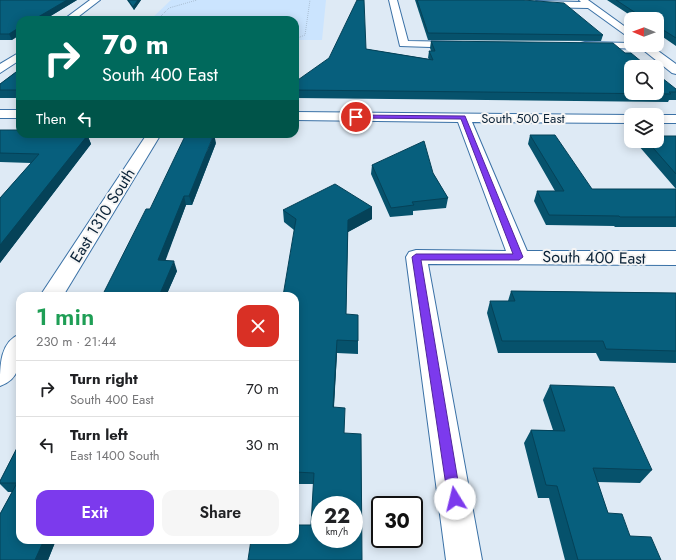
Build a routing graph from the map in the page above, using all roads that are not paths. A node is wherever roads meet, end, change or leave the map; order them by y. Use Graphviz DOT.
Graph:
graph roads {
  1 [pos="96,0"];
  2 [pos="394,0"];
  3 [pos="586,2"];
  4 [pos="526,3"];
  5 [pos="74,16"];
  6 [pos="624,31"];
  7 [pos="474,45"];
  8 [pos="575,45"];
  9 [pos="624,45"];
  10 [pos="652,52"];
  11 [pos="16,58"];
  12 [pos="0,69"];
  13 [pos="676,70"];
  14 [pos="0,114"];
  15 [pos="16,114"];
  16 [pos="299,116"];
  17 [pos="463,118"];
  18 [pos="624,119"];
  19 [pos="664,119"];
  20 [pos="676,119"];
  21 [pos="151,138"];
  22 [pos="519,257"];
  23 [pos="676,258"];
  24 [pos="53,292"];
  25 [pos="16,350"];
  26 [pos="0,375"];
  27 [pos="464,560"];
  1 -- 5 [label="street"];
  2 -- 7 [label="street"];
  3 -- 4 [label="street"];
  3 -- 6 [label="street"];
  8 -- 9 [label="street"];
  10 -- 13 [label="street"];
  11 -- 12 [label="street"];
  14 -- 15 [label="street"];
  16 -- 17 [label="street, South 500 East"];
  17 -- 18 [label="street, South 500 East"];
  17 -- 22 [label="street"];
  19 -- 20 [label="street"];
  21 -- 24 [label="street, East 1310 South"];
  22 -- 23 [label="street, South 400 East"];
  22 -- 27 [label="street, South 400 East"];
  25 -- 26 [label="street"];
}
